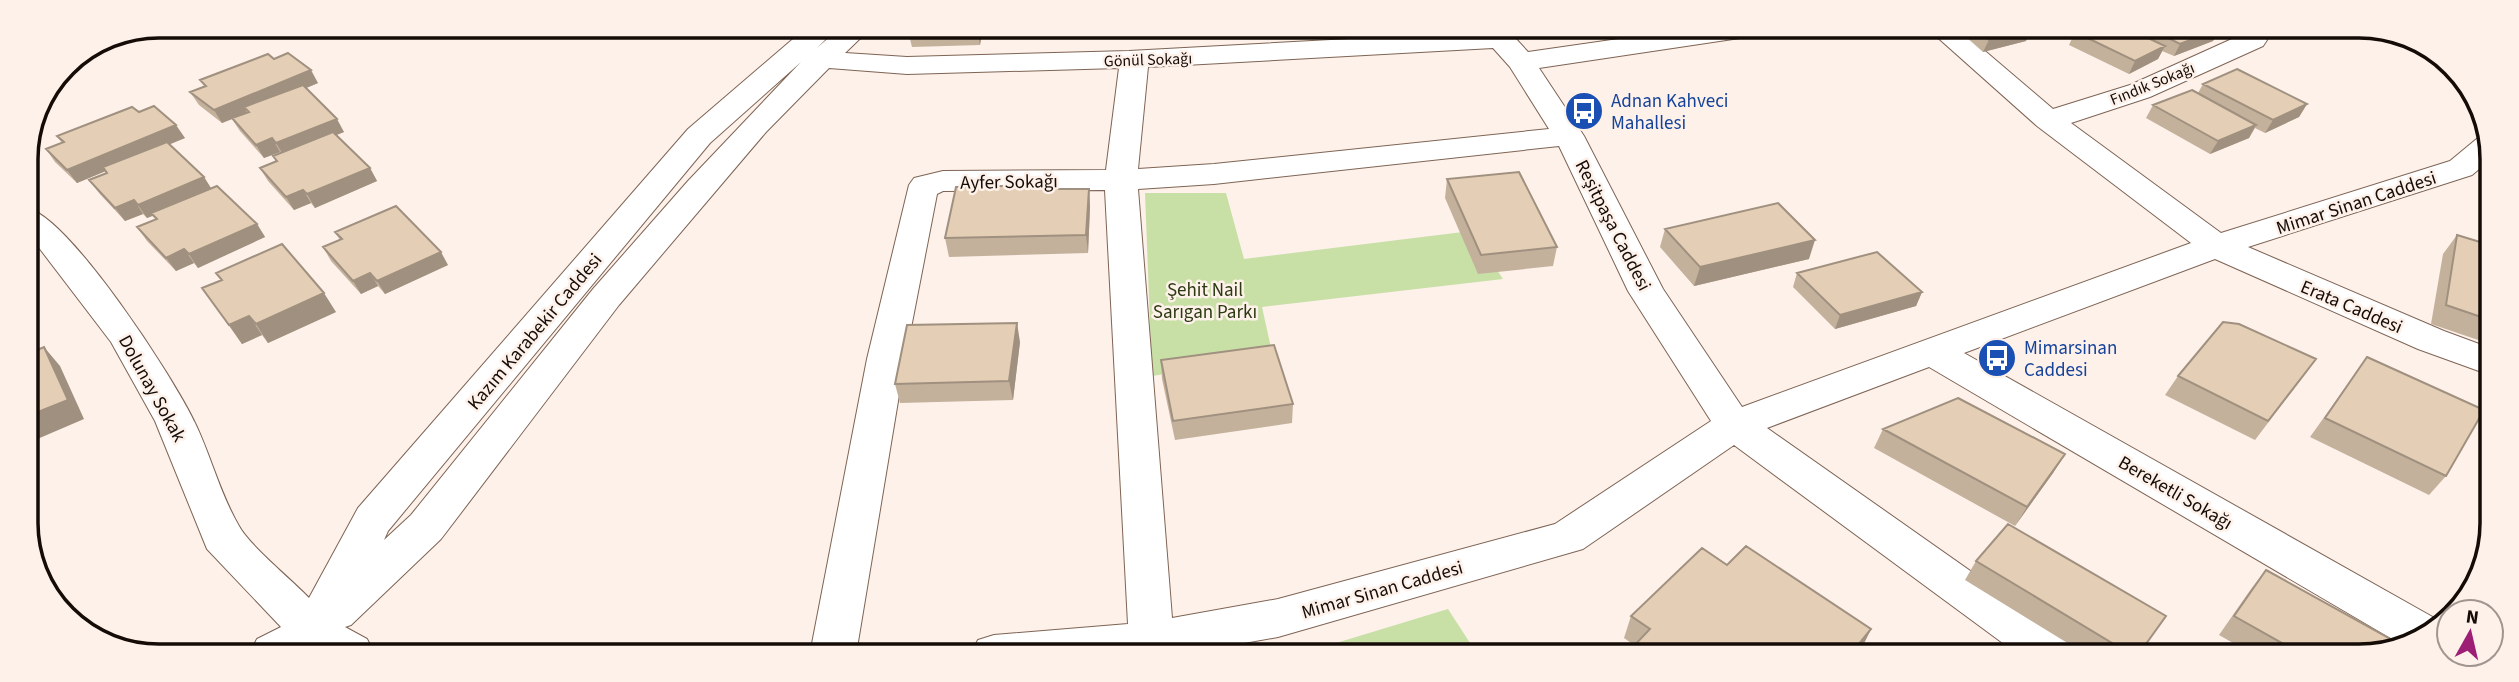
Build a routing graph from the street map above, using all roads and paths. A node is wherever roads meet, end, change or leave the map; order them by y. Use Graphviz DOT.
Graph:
graph roads {
  1 [pos="833,38"];
  2 [pos="1588,38"];
  3 [pos="1953,38"];
  4 [pos="2242,38"];
  5 [pos="1505,43"];
  6 [pos="814,46"];
  7 [pos="1134,60"];
  8 [pos="2048,120"];
  9 [pos="1569,136"];
  10 [pos="2479,153"];
  11 [pos="1121,180"];
  12 [pos="39,228"];
  13 [pos="2216,246"];
  14 [pos="1931,351"];
  15 [pos="2480,358"];
  16 [pos="1734,425"];
  17 [pos="2415,629"];
  18 [pos="332,643"];
  19 [pos="2038,643"];
  20 [pos="835,644"];
  21 [pos="1152,644"];
  22 [pos="1167,644"];
  1 -- 6 [label="street"];
  2 -- 5 [label="street, Gönül Sokağı"];
  3 -- 8 [label="street, Erata Caddesi"];
  4 -- 8 [label="street, Fındık Sokağı"];
  5 -- 7 [label="street, Gönül Sokağı"];
  5 -- 9 [label="street, Reşitpaşa Caddesi"];
  6 -- 7 [label="street, Gönül Sokağı"];
  6 -- 18 [label="street"];
  7 -- 11 [label="street"];
  8 -- 13 [label="street, Erata Caddesi"];
  9 -- 11 [label="street, Ayfer Sokağı"];
  9 -- 16 [label="street, Reşitpaşa Caddesi"];
  10 -- 13 [label="street, Mimar Sinan Caddesi"];
  11 -- 20 [label="street, Ayfer Sokağı"];
  11 -- 21 [label="street"];
  12 -- 18 [label="street, Dolunay Sokak"];
  13 -- 14 [label="street, Mimar Sinan Caddesi"];
  13 -- 15 [label="street, Erata Caddesi"];
  14 -- 16 [label="street, Mimar Sinan Caddesi"];
  14 -- 17 [label="street, Bereketli Sokağı"];
  16 -- 19 [label="street"];
  16 -- 22 [label="street, Mimar Sinan Caddesi"];
}
